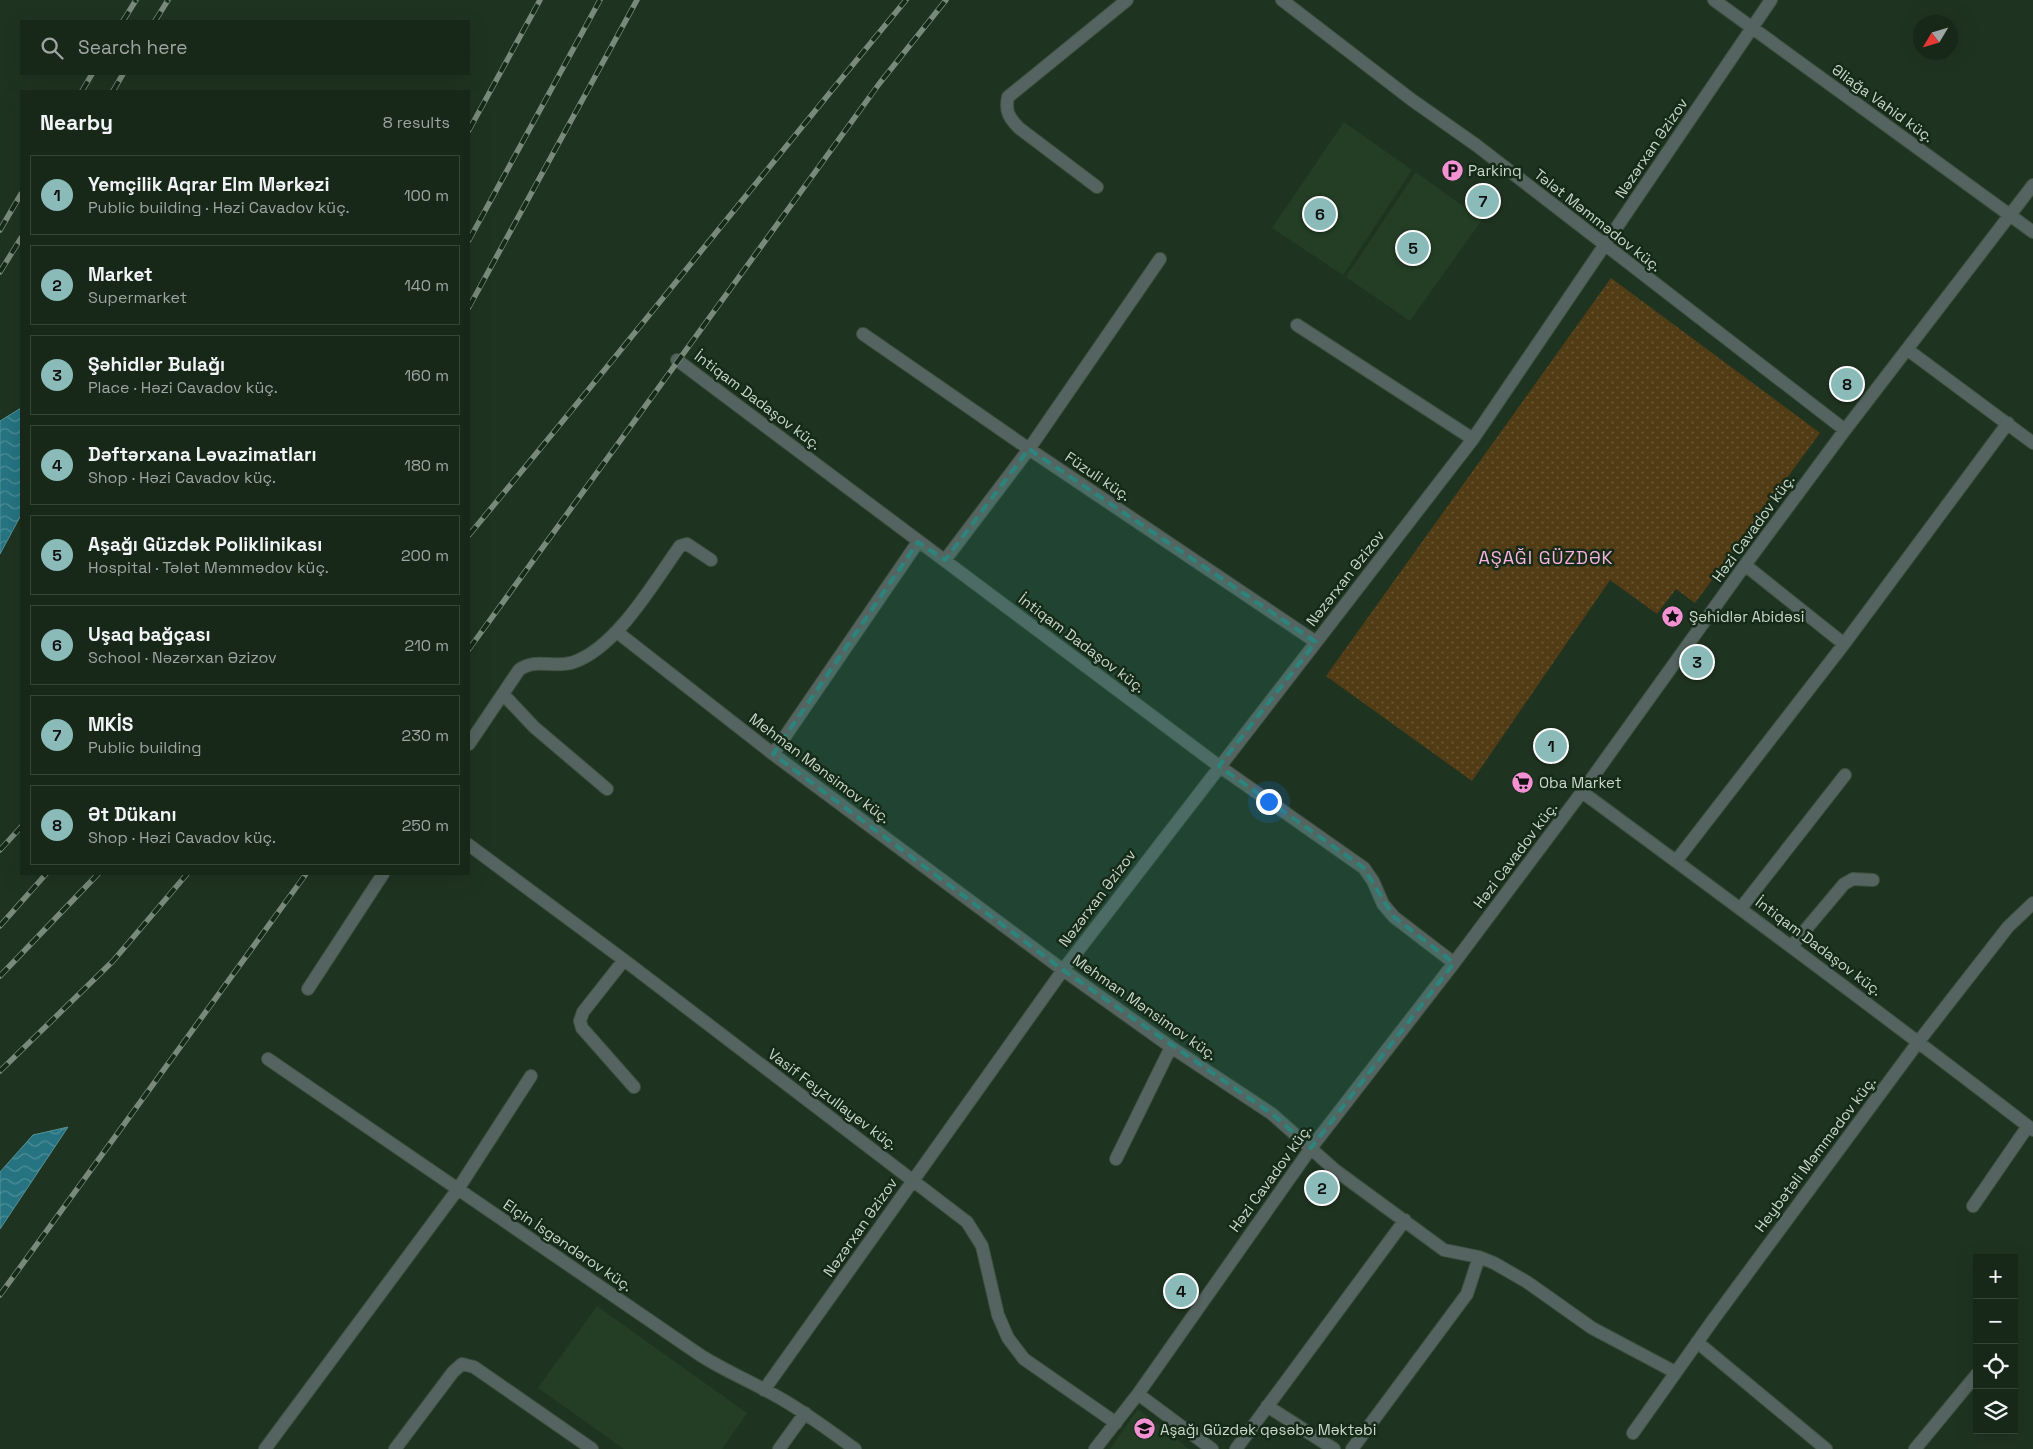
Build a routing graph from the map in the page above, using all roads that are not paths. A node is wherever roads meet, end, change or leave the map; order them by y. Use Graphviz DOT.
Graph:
graph roads {
  1 [pos="1127,0"];
  2 [pos="1282,0"];
  3 [pos="1714,0"];
  4 [pos="1771,0"];
  5 [pos="1752,27"];
  6 [pos="2033,185"];
  7 [pos="1097,187"];
  8 [pos="2010,216"];
  9 [pos="2033,232"];
  10 [pos="1605,246"];
  11 [pos="1160,259"];
  12 [pos="1296,325"];
  13 [pos="863,334"];
  14 [pos="1908,350"];
  15 [pos="677,360"];
  16 [pos="2008,424"];
  17 [pos="1845,430"];
  18 [pos="1474,439"];
  19 [pos="2033,443"];
  20 [pos="1029,449"];
  21 [pos="918,542"];
  22 [pos="711,560"];
  23 [pos="945,560"];
  24 [pos="1745,565"];
  25 [pos="617,632"];
  26 [pos="1316,642"];
  27 [pos="1844,644"];
  28 [pos="502,694"];
  29 [pos="470,742"];
  30 [pos="773,754"];
  31 [pos="1219,766"];
  32 [pos="1845,776"];
  33 [pos="607,789"];
  34 [pos="1582,792"];
  35 [pos="470,846"];
  36 [pos="1676,861"];
  37 [pos="382,875"];
  38 [pos="1873,880"];
  39 [pos="2033,903"];
  40 [pos="1741,908"];
  41 [pos="1791,947"];
  42 [pos="624,960"];
  43 [pos="1454,963"];
  44 [pos="1063,970"];
  45 [pos="308,989"];
  46 [pos="1919,1042"];
  47 [pos="1171,1046"];
  48 [pos="268,1059"];
  49 [pos="531,1076"];
  50 [pos="634,1087"];
  51 [pos="2031,1128"];
  52 [pos="1311,1148"];
  53 [pos="1116,1159"];
  54 [pos="913,1180"];
  55 [pos="458,1189"];
  56 [pos="1974,1206"];
  57 [pos="1405,1220"];
  58 [pos="1479,1257"];
  59 [pos="1697,1342"];
  60 [pos="1676,1372"];
  61 [pos="1973,1379"];
  62 [pos="764,1390"];
  63 [pos="1138,1394"];
  64 [pos="1267,1406"];
  65 [pos="805,1413"];
  66 [pos="1116,1423"];
  67 [pos="1633,1433"];
  68 [pos="265,1449"];
  69 [pos="395,1449"];
  70 [pos="592,1449"];
  71 [pos="779,1449"];
  72 [pos="855,1449"];
  73 [pos="1095,1449"];
  74 [pos="1212,1449"];
  75 [pos="1236,1449"];
  76 [pos="1334,1449"];
  77 [pos="1352,1449"];
  78 [pos="1826,1449"];
  79 [pos="1915,1449"];
  1 -- 7 [label="street"];
  2 -- 10 [label="street, Tələt Məmmədov küç."];
  3 -- 5 [label="street, Əliağa Vahid küç."];
  4 -- 5 [label="street, Nəzərxan Əzizov"];
  5 -- 8 [label="street, Əliağa Vahid küç."];
  5 -- 10 [label="street, Nəzərxan Əzizov"];
  6 -- 8 [label="street, Həzi Cavadov küç."];
  8 -- 9 [label="street, Əliağa Vahid küç."];
  8 -- 14 [label="street, Həzi Cavadov küç."];
  10 -- 17 [label="street, Tələt Məmmədov küç."];
  10 -- 18 [label="street, Nəzərxan Əzizov"];
  11 -- 20 [label="street"];
  12 -- 18 [label="street"];
  13 -- 20 [label="street, Füzuli küç."];
  14 -- 16 [label="street"];
  14 -- 17 [label="street, Həzi Cavadov küç."];
  15 -- 21 [label="street, İntiqam Dadaşov küç."];
  16 -- 19 [label="street"];
  16 -- 27 [label="street"];
  17 -- 24 [label="street, Həzi Cavadov küç."];
  18 -- 26 [label="street, Nəzərxan Əzizov"];
  20 -- 23 [label="street"];
  20 -- 26 [label="street, Füzuli küç."];
  21 -- 23 [label="street, İntiqam Dadaşov küç."];
  21 -- 30 [label="street"];
  22 -- 25 [label="street"];
  23 -- 31 [label="street, İntiqam Dadaşov küç."];
  24 -- 27 [label="street"];
  24 -- 34 [label="street, Həzi Cavadov küç."];
  25 -- 28 [label="street"];
  25 -- 30 [label="street, Mehman Mənsimov küç."];
  26 -- 31 [label="street, Nəzərxan Əzizov"];
  27 -- 36 [label="street"];
  28 -- 29 [label="street"];
  28 -- 33 [label="street"];
  30 -- 44 [label="street, Mehman Mənsimov küç."];
  31 -- 43 [label="street, İntiqam Dadaşov küç."];
  31 -- 44 [label="street, Nəzərxan Əzizov"];
  32 -- 40 [label="street"];
  34 -- 36 [label="street, İntiqam Dadaşov küç."];
  34 -- 43 [label="street, Həzi Cavadov küç."];
  35 -- 42 [label="street, Vasif Feyzullayev küç."];
  36 -- 40 [label="street, İntiqam Dadaşov küç."];
  37 -- 45 [label="street"];
  38 -- 41 [label="street"];
  39 -- 46 [label="street, Heybətəli Məmmədov küç."];
  40 -- 41 [label="street, İntiqam Dadaşov küç."];
  41 -- 46 [label="street, İntiqam Dadaşov küç."];
  42 -- 50 [label="street"];
  42 -- 54 [label="street, Vasif Feyzullayev küç."];
  43 -- 52 [label="street, Həzi Cavadov küç."];
  44 -- 47 [label="street, Mehman Mənsimov küç."];
  44 -- 54 [label="street, Nəzərxan Əzizov"];
  46 -- 51 [label="street, İntiqam Dadaşov küç."];
  46 -- 59 [label="street, Heybətəli Məmmədov küç."];
  47 -- 52 [label="street, Mehman Mənsimov küç."];
  47 -- 53 [label="street"];
  48 -- 55 [label="street, Elçin İsgəndərov küç."];
  49 -- 55 [label="street"];
  51 -- 56 [label="street"];
  52 -- 57 [label="street, Mehman Mənsimov küç."];
  52 -- 63 [label="street, Həzi Cavadov küç."];
  54 -- 62 [label="street, Nəzərxan Əzizov"];
  54 -- 66 [label="street, Vasif Feyzullayev küç."];
  55 -- 62 [label="street, Elçin İsgəndərov küç."];
  55 -- 68 [label="street"];
  57 -- 58 [label="street, Mehman Mənsimov küç."];
  57 -- 64 [label="street"];
  58 -- 60 [label="street, Mehman Mənsimov küç."];
  58 -- 77 [label="street"];
  59 -- 60 [label="street, Heybətəli Məmmədov küç."];
  59 -- 78 [label="street"];
  60 -- 67 [label="street, Heybətəli Məmmədov küç."];
  61 -- 79 [label="street"];
  62 -- 65 [label="street, Elçin İsgəndərov küç."];
  63 -- 66 [label="street, Həzi Cavadov küç."];
  63 -- 74 [label="street"];
  64 -- 75 [label="street"];
  64 -- 76 [label="street"];
  65 -- 71 [label="street"];
  65 -- 72 [label="street, Elçin İsgəndərov küç."];
  66 -- 73 [label="street, Həzi Cavadov küç."];
  69 -- 70 [label="street"];
}
